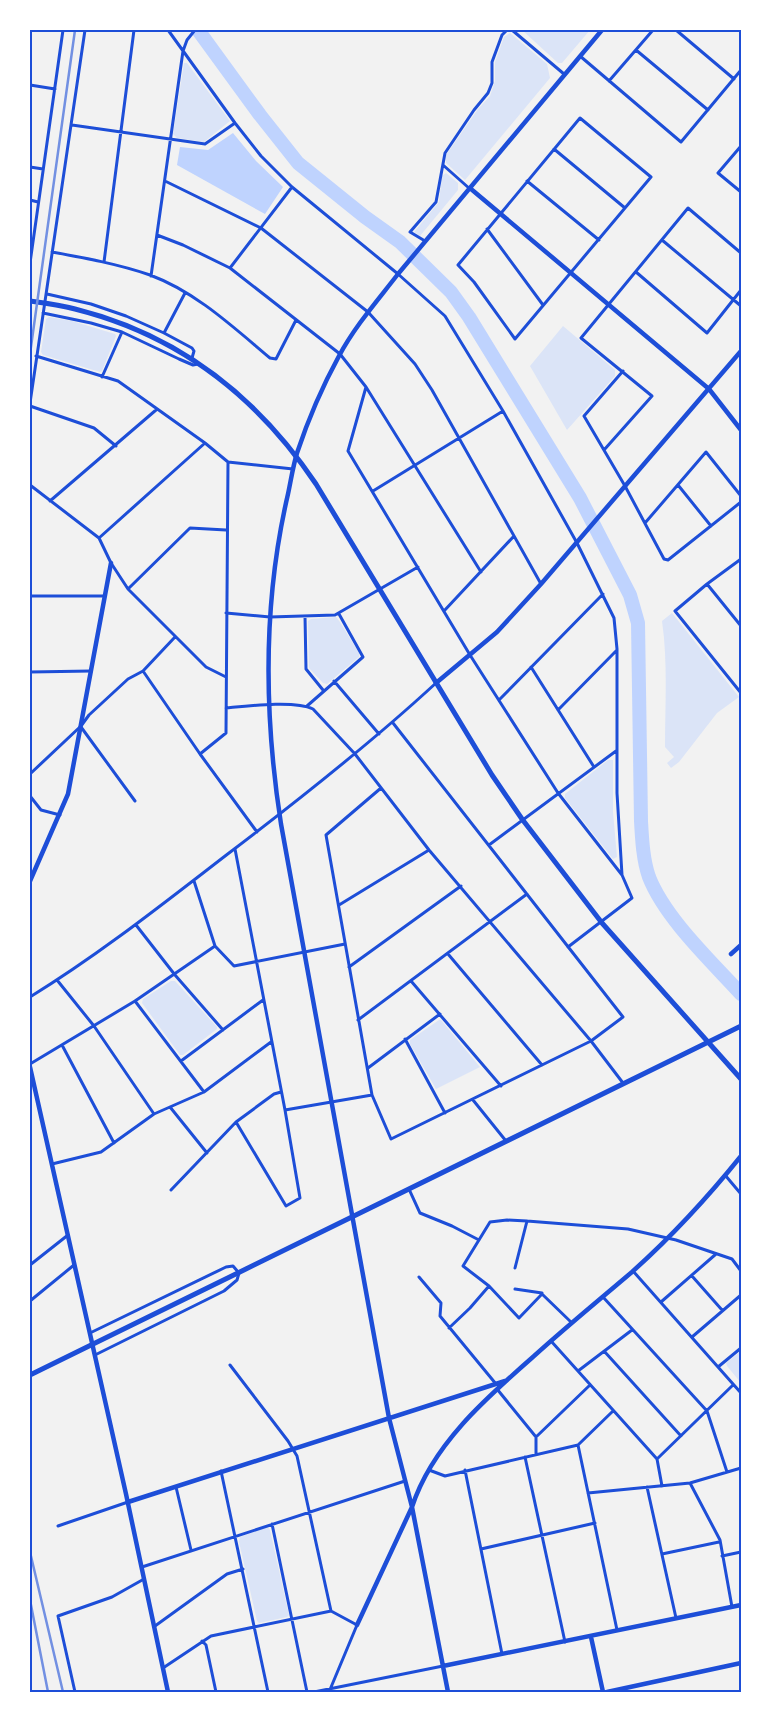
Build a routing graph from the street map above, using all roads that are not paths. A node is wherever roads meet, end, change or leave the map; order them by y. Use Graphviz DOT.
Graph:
graph roads {
  1 [pos="63,30"];
  2 [pos="85,30"];
  3 [pos="134,30"];
  4 [pos="168,30"];
  5 [pos="195,30"];
  6 [pos="507,30"];
  7 [pos="512,30"];
  8 [pos="602,30"];
  9 [pos="653,30"];
  10 [pos="676,30"];
  11 [pos="184,50"];
  12 [pos="636,50"];
  13 [pos="580,56"];
  14 [pos="741,70"];
  15 [pos="564,74"];
  16 [pos="734,79"];
  17 [pos="609,81"];
  18 [pos="30,85"];
  19 [pos="55,89"];
  20 [pos="708,110"];
  21 [pos="234,123"];
  22 [pos="72,125"];
  23 [pos="121,132"];
  24 [pos="170,139"];
  25 [pos="741,146"];
  26 [pos="554,149"];
  27 [pos="442,165"];
  28 [pos="30,167"];
  29 [pos="42,169"];
  30 [pos="165,181"];
  31 [pos="526,181"];
  32 [pos="292,187"];
  33 [pos="471,189"];
  34 [pos="741,192"];
  35 [pos="30,200"];
  36 [pos="38,202"];
  37 [pos="625,208"];
  38 [pos="500,213"];
  39 [pos="261,228"];
  40 [pos="487,229"];
  41 [pos="157,235"];
  42 [pos="599,240"];
  43 [pos="662,240"];
  44 [pos="424,243"];
  45 [pos="31,246"];
  46 [pos="52,252"];
  47 [pos="741,253"];
  48 [pos="104,262"];
  49 [pos="30,263"];
  50 [pos="230,268"];
  51 [pos="636,272"];
  52 [pos="398,274"];
  53 [pos="571,274"];
  54 [pos="151,276"];
  55 [pos="741,290"];
  56 [pos="185,293"];
  57 [pos="47,294"];
  58 [pos="734,299"];
  59 [pos="30,301"];
  60 [pos="608,304"];
  61 [pos="543,305"];
  62 [pos="741,306"];
  63 [pos="368,312"];
  64 [pos="44,313"];
  65 [pos="296,320"];
  66 [pos="122,332"];
  67 [pos="164,332"];
  68 [pos="741,351"];
  69 [pos="340,354"];
  70 [pos="36,356"];
  71 [pos="192,358"];
  72 [pos="201,364"];
  73 [pos="623,372"];
  74 [pos="102,377"];
  75 [pos="366,387"];
  76 [pos="708,389"];
  77 [pos="30,404"];
  78 [pos="156,410"];
  79 [pos="502,411"];
  80 [pos="741,430"];
  81 [pos="459,438"];
  82 [pos="205,443"];
  83 [pos="116,446"];
  84 [pos="604,450"];
  85 [pos="296,454"];
  86 [pos="228,462"];
  87 [pos="414,465"];
  88 [pos="293,469"];
  89 [pos="30,484"];
  90 [pos="678,485"];
  91 [pos="625,486"];
  92 [pos="373,491"];
  93 [pos="741,496"];
  94 [pos="50,501"];
  95 [pos="741,502"];
  96 [pos="645,523"];
  97 [pos="711,526"];
  98 [pos="226,530"];
  99 [pos="514,536"];
  100 [pos="99,538"];
  101 [pos="578,541"];
  102 [pos="740,561"];
  103 [pos="112,564"];
  104 [pos="418,567"];
  105 [pos="481,572"];
  106 [pos="541,584"];
  107 [pos="707,584"];
  108 [pos="379,588"];
  109 [pos="128,589"];
  110 [pos="603,594"];
  111 [pos="30,596"];
  112 [pos="105,596"];
  113 [pos="444,611"];
  114 [pos="226,613"];
  115 [pos="339,614"];
  116 [pos="270,616"];
  117 [pos="305,616"];
  118 [pos="741,626"];
  119 [pos="175,637"];
  120 [pos="617,649"];
  121 [pos="470,655"];
  122 [pos="531,667"];
  123 [pos="91,671"];
  124 [pos="143,671"];
  125 [pos="30,672"];
  126 [pos="226,677"];
  127 [pos="334,681"];
  128 [pos="436,683"];
  129 [pos="323,690"];
  130 [pos="741,693"];
  131 [pos="499,700"];
  132 [pos="270,705"];
  133 [pos="307,706"];
  134 [pos="226,708"];
  135 [pos="558,710"];
  136 [pos="393,723"];
  137 [pos="81,726"];
  138 [pos="379,734"];
  139 [pos="616,751"];
  140 [pos="200,754"];
  141 [pos="355,754"];
  142 [pos="594,767"];
  143 [pos="30,774"];
  144 [pos="381,788"];
  145 [pos="558,793"];
  146 [pos="30,796"];
  147 [pos="135,802"];
  148 [pos="280,814"];
  149 [pos="60,815"];
  150 [pos="522,819"];
  151 [pos="257,832"];
  152 [pos="490,844"];
  153 [pos="235,849"];
  154 [pos="429,850"];
  155 [pos="622,874"];
  156 [pos="194,881"];
  157 [pos="30,882"];
  158 [pos="461,886"];
  159 [pos="527,894"];
  160 [pos="339,905"];
  161 [pos="491,922"];
  162 [pos="602,923"];
  163 [pos="136,925"];
  164 [pos="345,944"];
  165 [pos="741,945"];
  166 [pos="215,946"];
  167 [pos="568,947"];
  168 [pos="304,952"];
  169 [pos="448,954"];
  170 [pos="731,954"];
  171 [pos="256,962"];
  172 [pos="349,967"];
  173 [pos="175,975"];
  174 [pos="57,980"];
  175 [pos="411,981"];
  176 [pos="30,997"];
  177 [pos="263,1000"];
  178 [pos="135,1001"];
  179 [pos="440,1014"];
  180 [pos="358,1020"];
  181 [pos="94,1026"];
  182 [pos="741,1026"];
  183 [pos="223,1030"];
  184 [pos="405,1039"];
  185 [pos="591,1041"];
  186 [pos="271,1042"];
  187 [pos="708,1042"];
  188 [pos="62,1045"];
  189 [pos="181,1061"];
  190 [pos="542,1065"];
  191 [pos="30,1066"];
  192 [pos="368,1068"];
  193 [pos="741,1079"];
  194 [pos="623,1083"];
  195 [pos="501,1086"];
  196 [pos="204,1092"];
  197 [pos="281,1092"];
  198 [pos="372,1094"];
  199 [pos="472,1100"];
  200 [pos="332,1101"];
  201 [pos="170,1107"];
  202 [pos="285,1110"];
  203 [pos="154,1114"];
  204 [pos="445,1114"];
  205 [pos="236,1122"];
  206 [pos="506,1141"];
  207 [pos="114,1143"];
  208 [pos="207,1153"];
  209 [pos="741,1156"];
  210 [pos="52,1164"];
  211 [pos="725,1176"];
  212 [pos="409,1189"];
  213 [pos="171,1190"];
  214 [pos="741,1194"];
  215 [pos="352,1217"];
  216 [pos="527,1221"];
  217 [pos="68,1235"];
  218 [pos="667,1238"];
  219 [pos="479,1240"];
  220 [pos="716,1254"];
  221 [pos="30,1265"];
  222 [pos="74,1265"];
  223 [pos="514,1268"];
  224 [pos="633,1271"];
  225 [pos="741,1271"];
  226 [pos="239,1272"];
  227 [pos="692,1276"];
  228 [pos="418,1277"];
  229 [pos="489,1286"];
  230 [pos="515,1289"];
  231 [pos="542,1294"];
  232 [pos="741,1295"];
  233 [pos="602,1297"];
  234 [pos="30,1302"];
  235 [pos="661,1302"];
  236 [pos="722,1310"];
  237 [pos="572,1323"];
  238 [pos="450,1328"];
  239 [pos="632,1330"];
  240 [pos="90,1334"];
  241 [pos="692,1337"];
  242 [pos="551,1341"];
  243 [pos="741,1348"];
  244 [pos="604,1351"];
  245 [pos="94,1355"];
  246 [pos="230,1365"];
  247 [pos="718,1367"];
  248 [pos="578,1371"];
  249 [pos="30,1375"];
  250 [pos="734,1384"];
  251 [pos="590,1385"];
  252 [pos="497,1386"];
  253 [pos="741,1393"];
  254 [pos="613,1411"];
  255 [pos="707,1411"];
  256 [pos="389,1418"];
  257 [pos="681,1436"];
  258 [pos="536,1437"];
  259 [pos="578,1445"];
  260 [pos="294,1449"];
  261 [pos="536,1454"];
  262 [pos="525,1457"];
  263 [pos="657,1459"];
  264 [pos="741,1468"];
  265 [pos="429,1470"];
  266 [pos="465,1470"];
  267 [pos="222,1471"];
  268 [pos="728,1472"];
  269 [pos="404,1481"];
  270 [pos="690,1483"];
  271 [pos="662,1486"];
  272 [pos="176,1487"];
  273 [pos="647,1487"];
  274 [pos="588,1493"];
  275 [pos="128,1502"];
  276 [pos="412,1507"];
  277 [pos="310,1512"];
  278 [pos="595,1523"];
  279 [pos="272,1524"];
  280 [pos="58,1526"];
  281 [pos="236,1536"];
  282 [pos="542,1536"];
  283 [pos="719,1542"];
  284 [pos="481,1549"];
  285 [pos="191,1550"];
  286 [pos="741,1552"];
  287 [pos="662,1554"];
  288 [pos="722,1556"];
  289 [pos="141,1567"];
  290 [pos="243,1569"];
  291 [pos="144,1579"];
  292 [pos="741,1605"];
  293 [pos="732,1607"];
  294 [pos="331,1611"];
  295 [pos="676,1618"];
  296 [pos="291,1619"];
  297 [pos="357,1625"];
  298 [pos="155,1626"];
  299 [pos="256,1627"];
  300 [pos="618,1631"];
  301 [pos="591,1637"];
  302 [pos="202,1641"];
  303 [pos="565,1642"];
  304 [pos="502,1654"];
  305 [pos="741,1663"];
  306 [pos="443,1666"];
  307 [pos="163,1668"];
  308 [pos="330,1690"];
  309 [pos="75,1692"];
  310 [pos="168,1692"];
  311 [pos="216,1692"];
  312 [pos="268,1692"];
  313 [pos="307,1692"];
  314 [pos="314,1692"];
  315 [pos="448,1692"];
  316 [pos="603,1692"];
  317 [pos="607,1692"];
  1 -- 19 [label="street"];
  2 -- 22 [label="street"];
  3 -- 23 [label="street"];
  4 -- 11 [label="street"];
  5 -- 11 [label="street"];
  6 -- 27 [label="street"];
  7 -- 15 [label="street"];
  8 -- 13 [label="street"];
  9 -- 12 [label="street"];
  10 -- 16 [label="street"];
  11 -- 21 [label="street"];
  11 -- 24 [label="street"];
  12 -- 17 [label="street"];
  12 -- 20 [label="street"];
  13 -- 15 [label="street"];
  13 -- 17 [label="street"];
  14 -- 16 [label="street"];
  15 -- 33 [label="street"];
  16 -- 20 [label="street"];
  17 -- 20 [label="street"];
  18 -- 19 [label="street"];
  19 -- 29 [label="street"];
  21 -- 24 [label="street"];
  21 -- 32 [label="street"];
  22 -- 23 [label="street"];
  22 -- 46 [label="street"];
  23 -- 24 [label="street"];
  23 -- 48 [label="street"];
  24 -- 30 [label="street"];
  25 -- 34 [label="street"];
  26 -- 31 [label="street"];
  26 -- 37 [label="street"];
  26 -- 37 [label="street"];
  27 -- 33 [label="street"];
  27 -- 44 [label="street"];
  28 -- 29 [label="street"];
  29 -- 36 [label="street"];
  30 -- 39 [label="street"];
  30 -- 41 [label="street"];
  31 -- 38 [label="street"];
  31 -- 42 [label="street"];
  32 -- 39 [label="street"];
  32 -- 52 [label="street"];
  33 -- 38 [label="street"];
  33 -- 44 [label="street"];
  35 -- 36 [label="street"];
  36 -- 45 [label="street"];
  37 -- 42 [label="street"];
  38 -- 40 [label="street"];
  38 -- 53 [label="street"];
  39 -- 50 [label="street"];
  39 -- 63 [label="street"];
  40 -- 61 [label="street"];
  40 -- 61 [label="street"];
  41 -- 50 [label="street"];
  41 -- 54 [label="street"];
  42 -- 53 [label="street"];
  43 -- 47 [label="street"];
  43 -- 51 [label="street"];
  43 -- 58 [label="street"];
  44 -- 52 [label="street"];
  45 -- 49 [label="street"];
  46 -- 48 [label="street"];
  46 -- 57 [label="street"];
  48 -- 54 [label="street"];
  50 -- 65 [label="street"];
  51 -- 58 [label="street"];
  51 -- 60 [label="street"];
  52 -- 63 [label="street"];
  52 -- 79 [label="street"];
  53 -- 60 [label="street"];
  53 -- 61 [label="street"];
  54 -- 56 [label="street"];
  55 -- 58 [label="street"];
  56 -- 65 [label="street"];
  56 -- 67 [label="street"];
  57 -- 64 [label="street"];
  57 -- 67 [label="street"];
  58 -- 62 [label="street"];
  59 -- 71 [label="main road"];
  60 -- 73 [label="street"];
  60 -- 76 [label="street"];
  63 -- 69 [label="street"];
  63 -- 81 [label="street"];
  64 -- 66 [label="street"];
  64 -- 70 [label="street"];
  65 -- 69 [label="street"];
  66 -- 72 [label="street"];
  66 -- 74 [label="street"];
  67 -- 71 [label="street"];
  68 -- 76 [label="street"];
  69 -- 75 [label="street"];
  69 -- 85 [label="street"];
  70 -- 74 [label="street"];
  70 -- 77 [label="street"];
  71 -- 72 [label="main road"];
  72 -- 85 [label="main road"];
  73 -- 84 [label="street"];
  73 -- 84 [label="street"];
  74 -- 78 [label="street"];
  75 -- 87 [label="street"];
  75 -- 92 [label="street"];
  76 -- 80 [label="street"];
  76 -- 91 [label="street"];
  77 -- 83 [label="street"];
  78 -- 82 [label="street"];
  78 -- 83 [label="street"];
  79 -- 81 [label="street"];
  79 -- 101 [label="street"];
  81 -- 87 [label="street"];
  81 -- 99 [label="street"];
  82 -- 86 [label="street"];
  82 -- 100 [label="street"];
  83 -- 94 [label="street"];
  84 -- 91 [label="street"];
  85 -- 88 [label="street"];
  85 -- 108 [label="main road"];
  86 -- 88 [label="street"];
  86 -- 98 [label="street"];
  87 -- 92 [label="street"];
  87 -- 105 [label="street"];
  88 -- 116 [label="street"];
  89 -- 94 [label="street"];
  90 -- 93 [label="street"];
  90 -- 96 [label="street"];
  90 -- 97 [label="street"];
  91 -- 96 [label="street"];
  91 -- 101 [label="street"];
  92 -- 104 [label="street"];
  94 -- 100 [label="street"];
  95 -- 97 [label="street"];
  96 -- 97 [label="street"];
  98 -- 109 [label="street"];
  98 -- 114 [label="street"];
  99 -- 105 [label="street"];
  99 -- 106 [label="street"];
  100 -- 103 [label="street"];
  101 -- 106 [label="street"];
  101 -- 110 [label="street"];
  102 -- 107 [label="street"];
  103 -- 109 [label="street"];
  103 -- 112 [label="street"];
  104 -- 108 [label="street"];
  104 -- 113 [label="street"];
  105 -- 113 [label="street"];
  106 -- 121 [label="street"];
  107 -- 118 [label="street"];
  107 -- 130 [label="street"];
  108 -- 115 [label="street"];
  108 -- 128 [label="main road"];
  109 -- 119 [label="street"];
  110 -- 120 [label="street"];
  110 -- 122 [label="street"];
  111 -- 112 [label="street"];
  112 -- 123 [label="street"];
  113 -- 121 [label="street"];
  114 -- 116 [label="street"];
  114 -- 126 [label="street"];
  115 -- 117 [label="street"];
  115 -- 127 [label="street"];
  116 -- 117 [label="street"];
  116 -- 132 [label="street"];
  117 -- 129 [label="street"];
  119 -- 124 [label="street"];
  119 -- 126 [label="street"];
  120 -- 135 [label="street"];
  120 -- 139 [label="street"];
  121 -- 128 [label="street"];
  121 -- 131 [label="street"];
  122 -- 131 [label="street"];
  122 -- 135 [label="street"];
  123 -- 125 [label="street"];
  123 -- 137 [label="street"];
  124 -- 137 [label="street"];
  124 -- 140 [label="street"];
  126 -- 134 [label="street"];
  127 -- 129 [label="street"];
  127 -- 138 [label="street"];
  128 -- 136 [label="street"];
  128 -- 150 [label="main road"];
  129 -- 133 [label="street"];
  131 -- 145 [label="street"];
  132 -- 133 [label="street"];
  132 -- 134 [label="street"];
  132 -- 148 [label="street"];
  133 -- 141 [label="street"];
  134 -- 140 [label="street"];
  135 -- 142 [label="street"];
  136 -- 138 [label="street"];
  136 -- 152 [label="street"];
  137 -- 143 [label="street"];
  137 -- 147 [label="street"];
  137 -- 149 [label="street"];
  138 -- 141 [label="street"];
  139 -- 142 [label="street"];
  139 -- 155 [label="street"];
  140 -- 151 [label="street"];
  141 -- 144 [label="street"];
  141 -- 148 [label="street"];
  142 -- 145 [label="street"];
  144 -- 154 [label="street"];
  144 -- 160 [label="street"];
  145 -- 150 [label="street"];
  145 -- 155 [label="street"];
  146 -- 149 [label="street"];
  148 -- 151 [label="street"];
  148 -- 168 [label="street"];
  149 -- 157 [label="street"];
  150 -- 152 [label="street"];
  150 -- 162 [label="main road"];
  151 -- 153 [label="street"];
  152 -- 159 [label="street"];
  153 -- 156 [label="street"];
  153 -- 171 [label="street"];
  154 -- 158 [label="street"];
  154 -- 160 [label="street"];
  155 -- 162 [label="street"];
  156 -- 163 [label="street"];
  156 -- 166 [label="street"];
  158 -- 161 [label="street"];
  158 -- 172 [label="street"];
  159 -- 161 [label="street"];
  159 -- 167 [label="street"];
  160 -- 164 [label="street"];
  161 -- 169 [label="street"];
  161 -- 185 [label="street"];
  162 -- 167 [label="street"];
  162 -- 187 [label="main road"];
  163 -- 173 [label="street"];
  163 -- 174 [label="street"];
  164 -- 168 [label="street"];
  164 -- 172 [label="street"];
  165 -- 170 [label="street"];
  166 -- 171 [label="street"];
  166 -- 173 [label="street"];
  167 -- 185 [label="street"];
  168 -- 171 [label="street"];
  168 -- 200 [label="street"];
  169 -- 175 [label="street"];
  169 -- 190 [label="street"];
  171 -- 177 [label="street"];
  172 -- 180 [label="street"];
  173 -- 178 [label="street"];
  173 -- 183 [label="street"];
  174 -- 176 [label="street"];
  174 -- 181 [label="street"];
  175 -- 179 [label="street"];
  175 -- 180 [label="street"];
  177 -- 183 [label="street"];
  177 -- 186 [label="street"];
  178 -- 181 [label="street"];
  178 -- 189 [label="street"];
  179 -- 184 [label="street"];
  179 -- 195 [label="street"];
  180 -- 192 [label="street"];
  181 -- 188 [label="street"];
  181 -- 203 [label="street"];
  182 -- 187 [label="main road"];
  183 -- 189 [label="street"];
  184 -- 192 [label="street"];
  184 -- 204 [label="street"];
  185 -- 190 [label="street"];
  185 -- 194 [label="street"];
  186 -- 196 [label="street"];
  186 -- 197 [label="street"];
  187 -- 193 [label="main road"];
  187 -- 194 [label="main road"];
  188 -- 191 [label="street"];
  188 -- 207 [label="street"];
  189 -- 196 [label="street"];
  190 -- 195 [label="street"];
  191 -- 210 [label="street"];
  192 -- 198 [label="street"];
  194 -- 206 [label="main road"];
  195 -- 199 [label="street"];
  196 -- 201 [label="street"];
  197 -- 202 [label="street"];
  197 -- 205 [label="street"];
  198 -- 200 [label="street"];
  198 -- 204 [label="street"];
  199 -- 204 [label="street"];
  199 -- 206 [label="street"];
  200 -- 202 [label="street"];
  200 -- 215 [label="street"];
  201 -- 203 [label="street"];
  201 -- 208 [label="street"];
  202 -- 205 [label="street"];
  203 -- 207 [label="street"];
  205 -- 208 [label="street"];
  206 -- 212 [label="main road"];
  207 -- 210 [label="street"];
  208 -- 213 [label="street"];
  209 -- 211 [label="street"];
  210 -- 217 [label="street"];
  211 -- 214 [label="street"];
  211 -- 218 [label="street"];
  212 -- 215 [label="main road"];
  212 -- 219 [label="street"];
  215 -- 226 [label="main road"];
  215 -- 256 [label="street"];
  216 -- 218 [label="street"];
  216 -- 219 [label="street"];
  216 -- 223 [label="street"];
  217 -- 221 [label="street"];
  217 -- 222 [label="street"];
  218 -- 220 [label="street"];
  218 -- 224 [label="street"];
  219 -- 229 [label="street"];
  220 -- 225 [label="street"];
  220 -- 227 [label="street"];
  222 -- 234 [label="street"];
  222 -- 240 [label="street"];
  224 -- 233 [label="street"];
  224 -- 235 [label="street"];
  226 -- 240 [label="street"];
  226 -- 245 [label="street"];
  226 -- 249 [label="main road"];
  227 -- 235 [label="street"];
  227 -- 236 [label="street"];
  228 -- 238 [label="street"];
  229 -- 231 [label="street"];
  229 -- 238 [label="street"];
  230 -- 231 [label="street"];
  231 -- 237 [label="street"];
  232 -- 236 [label="street"];
  233 -- 237 [label="street"];
  233 -- 239 [label="street"];
  235 -- 241 [label="street"];
  236 -- 241 [label="street"];
  237 -- 242 [label="street"];
  238 -- 252 [label="street"];
  239 -- 244 [label="street"];
  239 -- 255 [label="street"];
  240 -- 245 [label="street"];
  241 -- 247 [label="street"];
  242 -- 248 [label="street"];
  242 -- 252 [label="street"];
  243 -- 247 [label="street"];
  244 -- 248 [label="street"];
  244 -- 257 [label="street"];
  245 -- 275 [label="street"];
  246 -- 260 [label="street"];
  247 -- 250 [label="street"];
  248 -- 251 [label="street"];
  250 -- 253 [label="street"];
  250 -- 255 [label="street"];
  251 -- 254 [label="street"];
  251 -- 258 [label="street"];
  252 -- 256 [label="street"];
  252 -- 258 [label="street"];
  252 -- 265 [label="street"];
  254 -- 259 [label="street"];
  254 -- 263 [label="street"];
  255 -- 257 [label="street"];
  255 -- 268 [label="street"];
  256 -- 260 [label="street"];
  256 -- 269 [label="street"];
  257 -- 263 [label="street"];
  258 -- 261 [label="street"];
  259 -- 261 [label="street"];
  259 -- 274 [label="street"];
  260 -- 267 [label="street"];
  260 -- 277 [label="street"];
  261 -- 262 [label="street"];
  262 -- 266 [label="street"];
  262 -- 282 [label="street"];
  263 -- 271 [label="street"];
  264 -- 268 [label="street"];
  265 -- 266 [label="street"];
  265 -- 276 [label="street"];
  266 -- 284 [label="street"];
  267 -- 272 [label="street"];
  267 -- 281 [label="street"];
  268 -- 270 [label="street"];
  269 -- 276 [label="street"];
  269 -- 277 [label="street"];
  270 -- 271 [label="street"];
  270 -- 283 [label="street"];
  271 -- 273 [label="street"];
  272 -- 275 [label="street"];
  272 -- 285 [label="street"];
  273 -- 274 [label="street"];
  273 -- 287 [label="street"];
  274 -- 278 [label="street"];
  275 -- 280 [label="street"];
  275 -- 289 [label="street"];
  276 -- 297 [label="street"];
  276 -- 306 [label="street"];
  277 -- 279 [label="street"];
  277 -- 294 [label="street"];
  278 -- 282 [label="street"];
  278 -- 300 [label="street"];
  279 -- 281 [label="street"];
  279 -- 296 [label="street"];
  281 -- 285 [label="street"];
  281 -- 290 [label="street"];
  282 -- 284 [label="street"];
  282 -- 303 [label="street"];
  283 -- 287 [label="street"];
  283 -- 288 [label="street"];
  284 -- 304 [label="street"];
  285 -- 289 [label="street"];
  286 -- 288 [label="street"];
  287 -- 295 [label="street"];
  288 -- 293 [label="street"];
  289 -- 291 [label="street"];
  290 -- 298 [label="street"];
  290 -- 299 [label="street"];
  291 -- 298 [label="street"];
  291 -- 309 [label="street"];
  292 -- 293 [label="street"];
  293 -- 295 [label="street"];
  294 -- 296 [label="street"];
  294 -- 297 [label="street"];
  295 -- 300 [label="street"];
  296 -- 299 [label="street"];
  296 -- 313 [label="street"];
  297 -- 308 [label="street"];
  298 -- 307 [label="street"];
  299 -- 302 [label="street"];
  299 -- 312 [label="street"];
  300 -- 301 [label="street"];
  301 -- 303 [label="street"];
  301 -- 316 [label="street"];
  302 -- 307 [label="street"];
  302 -- 311 [label="street"];
  303 -- 304 [label="street"];
  304 -- 306 [label="street"];
  305 -- 317 [label="street"];
  306 -- 308 [label="street"];
  306 -- 315 [label="street"];
  307 -- 310 [label="street"];
  308 -- 314 [label="street"];
}
